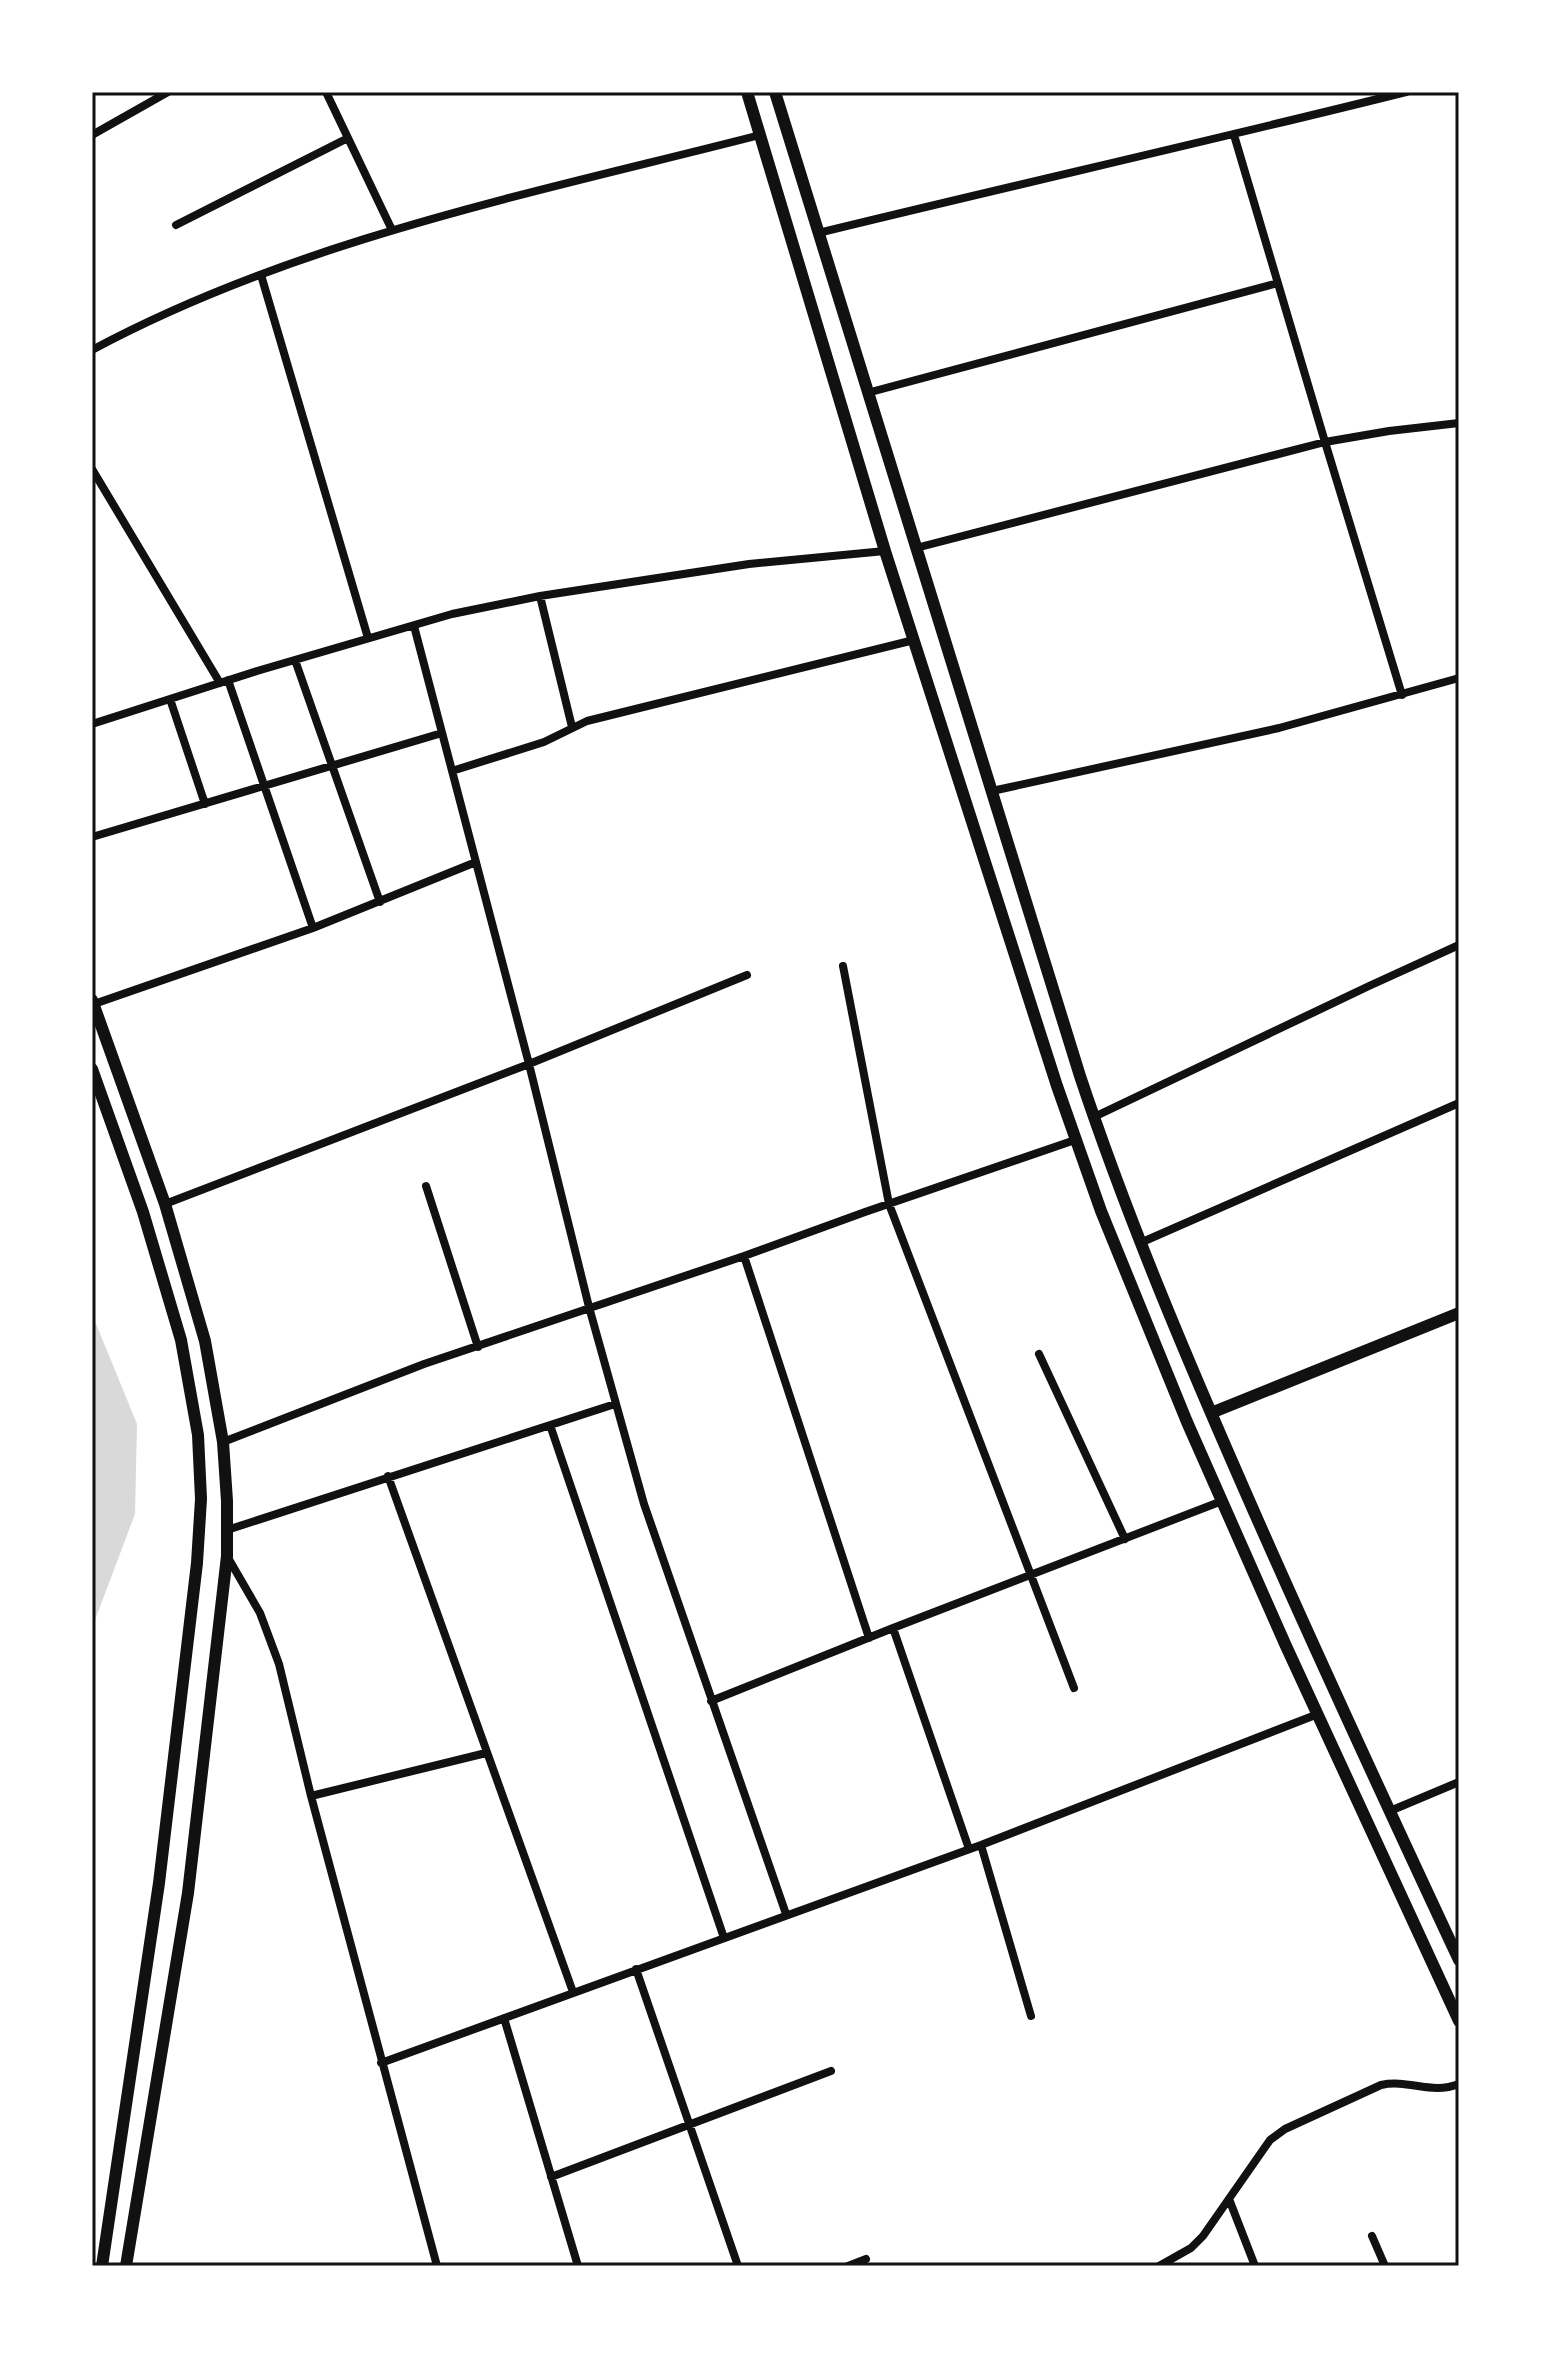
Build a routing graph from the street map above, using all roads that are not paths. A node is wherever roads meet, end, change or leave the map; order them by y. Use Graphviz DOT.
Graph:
graph roads {
  1 [pos="168,92"];
  2 [pos="326,92"];
  3 [pos="747,92"];
  4 [pos="775,92"];
  5 [pos="1406,92"];
  6 [pos="92,135"];
  7 [pos="760,135"];
  8 [pos="1234,135"];
  9 [pos="348,138"];
  10 [pos="176,225"];
  11 [pos="392,230"];
  12 [pos="818,233"];
  13 [pos="261,275"];
  14 [pos="1278,283"];
  15 [pos="92,350"];
  16 [pos="867,393"];
  17 [pos="1459,423"];
  18 [pos="1325,442"];
  19 [pos="92,469"];
  20 [pos="916,548"];
  21 [pos="885,551"];
  22 [pos="540,596"];
  23 [pos="414,626"];
  24 [pos="368,638"];
  25 [pos="914,640"];
  26 [pos="295,660"];
  27 [pos="1459,678"];
  28 [pos="224,682"];
  29 [pos="1402,695"];
  30 [pos="170,699"];
  31 [pos="92,724"];
  32 [pos="572,727"];
  33 [pos="442,733"];
  34 [pos="332,766"];
  35 [pos="452,771"];
  36 [pos="264,786"];
  37 [pos="992,791"];
  38 [pos="205,804"];
  39 [pos="92,837"];
  40 [pos="476,862"];
  41 [pos="380,902"];
  42 [pos="313,928"];
  43 [pos="1036,934"];
  44 [pos="1011,941"];
  45 [pos="1459,945"];
  46 [pos="843,966"];
  47 [pos="747,975"];
  48 [pos="93,1002"];
  49 [pos="529,1064"];
  50 [pos="92,1069"];
  51 [pos="1459,1103"];
  52 [pos="1094,1117"];
  53 [pos="1075,1140"];
  54 [pos="426,1186"];
  55 [pos="165,1204"];
  56 [pos="889,1204"];
  57 [pos="1140,1243"];
  58 [pos="744,1256"];
  59 [pos="589,1307"];
  60 [pos="1459,1313"];
  61 [pos="478,1347"];
  62 [pos="1039,1354"];
  63 [pos="615,1404"];
  64 [pos="1211,1413"];
  65 [pos="550,1425"];
  66 [pos="223,1442"];
  67 [pos="388,1476"];
  68 [pos="1222,1501"];
  69 [pos="227,1530"];
  70 [pos="1125,1539"];
  71 [pos="226,1561"];
  72 [pos="197,1563"];
  73 [pos="1032,1574"];
  74 [pos="893,1628"];
  75 [pos="1308,1634"];
  76 [pos="869,1638"];
  77 [pos="1286,1646"];
  78 [pos="1074,1688"];
  79 [pos="711,1701"];
  80 [pos="1318,1714"];
  81 [pos="486,1753"];
  82 [pos="1459,1782"];
  83 [pos="311,1796"];
  84 [pos="1390,1811"];
  85 [pos="981,1845"];
  86 [pos="969,1849"];
  87 [pos="786,1914"];
  88 [pos="724,1938"];
  89 [pos="1459,1960"];
  90 [pos="636,1969"];
  91 [pos="573,1992"];
  92 [pos="1031,2016"];
  93 [pos="504,2018"];
  94 [pos="1459,2021"];
  95 [pos="381,2063"];
  96 [pos="831,2071"];
  97 [pos="1459,2084"];
  98 [pos="689,2127"];
  99 [pos="551,2177"];
  100 [pos="1229,2199"];
  101 [pos="1372,2236"];
  102 [pos="866,2259"];
  103 [pos="102,2266"];
  104 [pos="126,2266"];
  105 [pos="437,2266"];
  106 [pos="578,2266"];
  107 [pos="738,2266"];
  108 [pos="848,2266"];
  109 [pos="1159,2266"];
  110 [pos="1255,2266"];
  111 [pos="1385,2266"];
  1 -- 6 [label="street"];
  2 -- 9 [label="street"];
  3 -- 7 [label="street"];
  4 -- 12 [label="street"];
  5 -- 8 [label="street"];
  7 -- 11 [label="street"];
  7 -- 21 [label="street"];
  8 -- 12 [label="street"];
  8 -- 14 [label="street"];
  9 -- 10 [label="street"];
  9 -- 11 [label="street"];
  11 -- 13 [label="street"];
  12 -- 16 [label="street"];
  13 -- 15 [label="street"];
  13 -- 24 [label="street"];
  14 -- 16 [label="street"];
  14 -- 18 [label="street"];
  16 -- 20 [label="street"];
  17 -- 18 [label="street"];
  18 -- 20 [label="street"];
  18 -- 29 [label="street"];
  19 -- 28 [label="street"];
  20 -- 37 [label="street"];
  21 -- 22 [label="street"];
  21 -- 25 [label="street"];
  22 -- 23 [label="street"];
  22 -- 32 [label="street"];
  23 -- 24 [label="street"];
  23 -- 33 [label="street"];
  24 -- 26 [label="street"];
  25 -- 32 [label="street"];
  25 -- 44 [label="street"];
  26 -- 28 [label="street"];
  26 -- 34 [label="street"];
  27 -- 29 [label="street"];
  28 -- 30 [label="street"];
  28 -- 36 [label="street"];
  29 -- 37 [label="street"];
  30 -- 31 [label="street"];
  30 -- 38 [label="street"];
  32 -- 35 [label="street"];
  33 -- 34 [label="street"];
  33 -- 35 [label="street"];
  34 -- 36 [label="street"];
  34 -- 41 [label="street"];
  35 -- 40 [label="street"];
  36 -- 38 [label="street"];
  36 -- 42 [label="street"];
  37 -- 43 [label="street"];
  38 -- 39 [label="street"];
  40 -- 41 [label="street"];
  40 -- 49 [label="street"];
  41 -- 42 [label="street"];
  42 -- 48 [label="street"];
  43 -- 44 [label="street"];
  43 -- 52 [label="street"];
  44 -- 53 [label="street"];
  45 -- 52 [label="street"];
  46 -- 56 [label="street"];
  47 -- 49 [label="street"];
  48 -- 55 [label="street"];
  49 -- 55 [label="street"];
  49 -- 59 [label="street"];
  50 -- 72 [label="street"];
  51 -- 57 [label="street"];
  52 -- 57 [label="street"];
  53 -- 56 [label="street"];
  53 -- 68 [label="street"];
  54 -- 61 [label="street"];
  55 -- 66 [label="street"];
  56 -- 58 [label="street"];
  56 -- 73 [label="street"];
  57 -- 64 [label="street"];
  58 -- 59 [label="street"];
  58 -- 76 [label="street"];
  59 -- 61 [label="street"];
  59 -- 63 [label="street"];
  60 -- 64 [label="street"];
  61 -- 66 [label="street"];
  62 -- 70 [label="street"];
  63 -- 65 [label="street"];
  63 -- 79 [label="street"];
  64 -- 75 [label="street"];
  65 -- 67 [label="street"];
  65 -- 88 [label="street"];
  66 -- 69 [label="street"];
  67 -- 69 [label="street"];
  67 -- 81 [label="street"];
  68 -- 70 [label="street"];
  68 -- 77 [label="street"];
  69 -- 71 [label="street"];
  70 -- 73 [label="street"];
  71 -- 72 [label="street"];
  71 -- 83 [label="street"];
  71 -- 104 [label="street"];
  72 -- 103 [label="street"];
  73 -- 74 [label="street"];
  73 -- 78 [label="street"];
  74 -- 76 [label="street"];
  74 -- 86 [label="street"];
  75 -- 77 [label="street"];
  75 -- 84 [label="street"];
  76 -- 79 [label="street"];
  77 -- 80 [label="street"];
  79 -- 87 [label="street"];
  80 -- 85 [label="street"];
  80 -- 94 [label="street"];
  81 -- 83 [label="street"];
  81 -- 91 [label="street"];
  82 -- 84 [label="street"];
  83 -- 95 [label="street"];
  84 -- 89 [label="street"];
  85 -- 86 [label="street"];
  85 -- 92 [label="street"];
  86 -- 87 [label="street"];
  87 -- 88 [label="street"];
  88 -- 90 [label="street"];
  90 -- 91 [label="street"];
  90 -- 98 [label="street"];
  91 -- 93 [label="street"];
  93 -- 95 [label="street"];
  93 -- 99 [label="street"];
  95 -- 105 [label="street"];
  96 -- 98 [label="street"];
  97 -- 100 [label="street"];
  98 -- 99 [label="street"];
  98 -- 107 [label="street"];
  99 -- 106 [label="street"];
  100 -- 109 [label="street"];
  100 -- 110 [label="street"];
  101 -- 111 [label="street"];
  102 -- 108 [label="street"];
}
